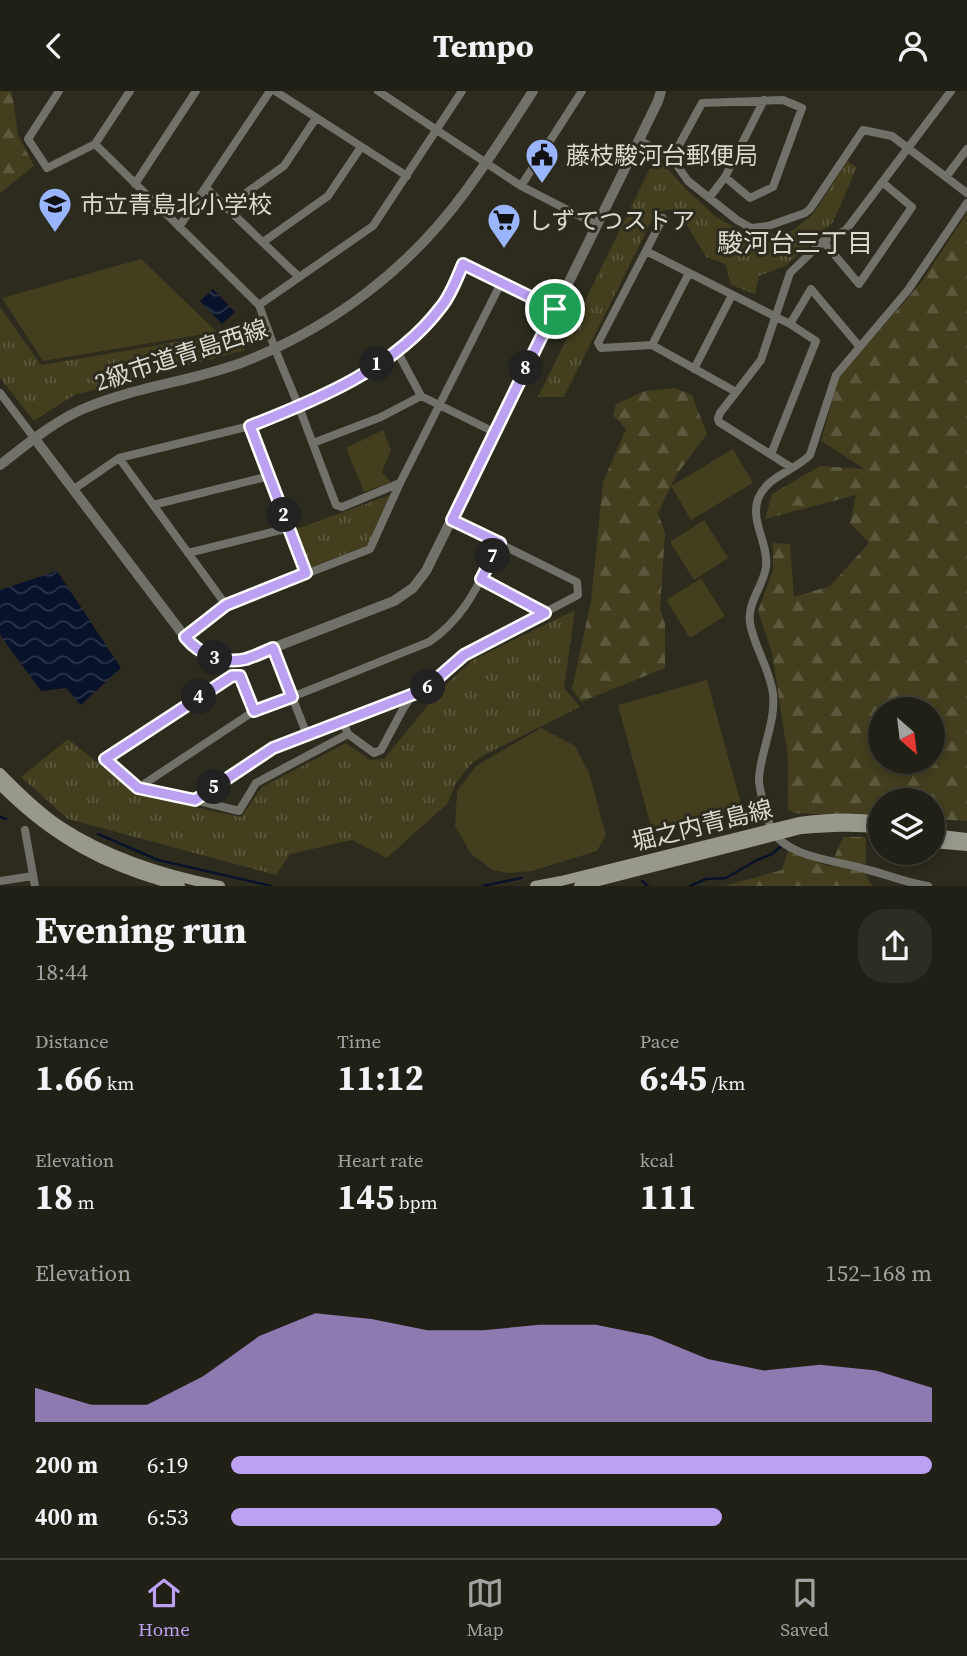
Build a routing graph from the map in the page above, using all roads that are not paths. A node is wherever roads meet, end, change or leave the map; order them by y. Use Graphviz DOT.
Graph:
graph roads {
  1 [pos="59,91"];
  2 [pos="130,91"];
  3 [pos="196,91"];
  4 [pos="273,91"];
  5 [pos="378,91"];
  6 [pos="397,91"];
  7 [pos="462,91"];
  8 [pos="533,91"];
  9 [pos="582,91"];
  10 [pos="661,91"];
  11 [pos="951,91"];
  12 [pos="391,100"];
  13 [pos="764,100"];
  14 [pos="316,118"];
  15 [pos="437,130"];
  16 [pos="639,140"];
  17 [pos="96,144"];
  18 [pos="361,147"];
  19 [pos="908,148"];
  20 [pos="967,149"];
  21 [pos="672,158"];
  22 [pos="485,163"];
  23 [pos="407,176"];
  24 [pos="725,177"];
  25 [pos="946,177"];
  26 [pos="882,182"];
  27 [pos="135,184"];
  28 [pos="521,185"];
  29 [pos="206,188"];
  30 [pos="967,193"];
  31 [pos="709,198"];
  32 [pos="967,203"];
  33 [pos="226,207"];
  34 [pos="663,218"];
  35 [pos="597,225"];
  36 [pos="179,227"];
  37 [pos="823,241"];
  38 [pos="263,242"];
  39 [pos="646,251"];
  40 [pos="689,273"];
  41 [pos="299,277"];
  42 [pos="501,283"];
  43 [pos="732,295"];
  44 [pos="259,305"];
  45 [pos="555,309"];
  46 [pos="775,317"];
  47 [pos="790,324"];
  48 [pos="652,345"];
  49 [pos="859,346"];
  50 [pos="275,349"];
  51 [pos="397,351"];
  52 [pos="694,369"];
  53 [pos="736,392"];
  54 [pos="0,393"];
  55 [pos="421,396"];
  56 [pos="439,406"];
  57 [pos="299,407"];
  58 [pos="250,426"];
  59 [pos="494,432"];
  60 [pos="35,439"];
  61 [pos="313,443"];
  62 [pos="771,454"];
  63 [pos="119,458"];
  64 [pos="0,465"];
  65 [pos="792,468"];
  66 [pos="270,476"];
  67 [pos="400,484"];
  68 [pos="74,489"];
  69 [pos="153,505"];
  70 [pos="452,520"];
  71 [pos="289,528"];
  72 [pos="500,543"];
  73 [pos="188,553"];
  74 [pos="306,573"];
  75 [pos="481,579"];
  76 [pos="226,605"];
  77 [pos="545,613"];
  78 [pos="185,637"];
  79 [pos="273,648"];
  80 [pos="413,694"];
  81 [pos="292,697"];
  82 [pos="254,711"];
  83 [pos="343,722"];
  84 [pos="348,734"];
  85 [pos="307,735"];
  86 [pos="0,773"];
  87 [pos="0,785"];
  88 [pos="138,788"];
  89 [pos="195,800"];
  90 [pos="868,820"];
  91 [pos="868,828"];
  92 [pos="25,830"];
  93 [pos="773,833"];
  94 [pos="945,835"];
  95 [pos="967,838"];
  96 [pos="945,844"];
  97 [pos="967,846"];
  98 [pos="33,876"];
  99 [pos="0,881"];
  100 [pos="35,886"];
  101 [pos="180,886"];
  102 [pos="220,886"];
  103 [pos="535,886"];
  104 [pos="579,886"];
  105 [pos="928,886"];
  1 -- 17 [label="street"];
  2 -- 17 [label="street"];
  3 -- 27 [label="street"];
  4 -- 14 [label="street"];
  4 -- 29 [label="street"];
  5 -- 12 [label="street"];
  6 -- 12 [label="street"];
  7 -- 15 [label="street"];
  8 -- 22 [label="street, 2級市道青島西線"];
  9 -- 28 [label="street"];
  10 -- 16 [label="street"];
  11 -- 19 [label="street"];
  12 -- 15 [label="street"];
  13 -- 21 [label="street"];
  13 -- 24 [label="street"];
  13 -- 24 [label="street"];
  14 -- 18 [label="street"];
  14 -- 33 [label="street"];
  15 -- 22 [label="street"];
  15 -- 23 [label="street"];
  16 -- 21 [label="street"];
  16 -- 35 [label="street"];
  17 -- 27 [label="street"];
  18 -- 23 [label="street"];
  18 -- 38 [label="street"];
  19 -- 25 [label="street"];
  19 -- 26 [label="street"];
  19 -- 31 [label="street"];
  20 -- 25 [label="street"];
  21 -- 31 [label="street"];
  22 -- 28 [label="street"];
  22 -- 50 [label="street, 2級市道青島西線"];
  23 -- 41 [label="street"];
  24 -- 31 [label="street"];
  25 -- 30 [label="street"];
  26 -- 37 [label="street"];
  26 -- 37 [label="street"];
  27 -- 36 [label="street"];
  28 -- 35 [label="street"];
  29 -- 33 [label="street"];
  29 -- 36 [label="street"];
  32 -- 49 [label="street"];
  33 -- 38 [label="street"];
  34 -- 39 [label="street"];
  35 -- 45 [label="street"];
  36 -- 44 [label="street"];
  37 -- 46 [label="street"];
  38 -- 41 [label="street"];
  39 -- 40 [label="street"];
  39 -- 48 [label="street"];
  40 -- 43 [label="street"];
  40 -- 48 [label="street"];
  41 -- 44 [label="street"];
  42 -- 45 [label="street"];
  42 -- 51 [label="street"];
  42 -- 56 [label="street"];
  43 -- 46 [label="street"];
  43 -- 52 [label="street"];
  44 -- 50 [label="street"];
  45 -- 59 [label="street"];
  46 -- 47 [label="street"];
  46 -- 53 [label="street"];
  47 -- 49 [label="street"];
  47 -- 62 [label="street"];
  48 -- 52 [label="street"];
  49 -- 65 [label="street"];
  50 -- 57 [label="street"];
  50 -- 60 [label="street, 2級市道青島西線"];
  51 -- 55 [label="street"];
  51 -- 57 [label="street"];
  52 -- 53 [label="street"];
  53 -- 62 [label="street"];
  54 -- 60 [label="street"];
  55 -- 56 [label="street"];
  55 -- 61 [label="street"];
  56 -- 59 [label="street"];
  56 -- 67 [label="street"];
  57 -- 58 [label="street"];
  57 -- 61 [label="street"];
  58 -- 63 [label="street"];
  58 -- 66 [label="street"];
  59 -- 70 [label="street"];
  60 -- 64 [label="street, 2級市道青島西線"];
  60 -- 68 [label="street"];
  61 -- 67 [label="street"];
  62 -- 65 [label="street"];
  63 -- 68 [label="street"];
  63 -- 69 [label="street"];
  65 -- 93 [label="street"];
  66 -- 69 [label="street"];
  66 -- 71 [label="street"];
  67 -- 74 [label="street"];
  68 -- 78 [label="street"];
  69 -- 73 [label="street"];
  70 -- 72 [label="street"];
  70 -- 79 [label="street"];
  71 -- 73 [label="street"];
  71 -- 74 [label="street"];
  72 -- 75 [label="street"];
  72 -- 77 [label="street"];
  73 -- 76 [label="street"];
  74 -- 76 [label="street"];
  75 -- 77 [label="street"];
  75 -- 81 [label="street"];
  76 -- 78 [label="street"];
  77 -- 80 [label="street"];
  78 -- 79 [label="street"];
  79 -- 81 [label="street"];
  80 -- 83 [label="street"];
  80 -- 84 [label="street"];
  81 -- 82 [label="street"];
  81 -- 85 [label="street"];
  82 -- 88 [label="street"];
  82 -- 88 [label="street"];
  83 -- 84 [label="street"];
  83 -- 85 [label="street"];
  84 -- 89 [label="street"];
  85 -- 89 [label="street"];
  86 -- 102 [label="main road"];
  87 -- 101 [label="main road"];
  88 -- 89 [label="street"];
  90 -- 93 [label="main road, 堀之内青島線"];
  91 -- 93 [label="main road, 堀之内青島線"];
  92 -- 98 [label="street"];
  93 -- 103 [label="main road, 堀之内青島線"];
  93 -- 104 [label="main road, 堀之内青島線"];
  93 -- 105 [label="street"];
  94 -- 95 [label="main road"];
  96 -- 97 [label="main road"];
  98 -- 99 [label="street"];
  98 -- 100 [label="street"];
}
